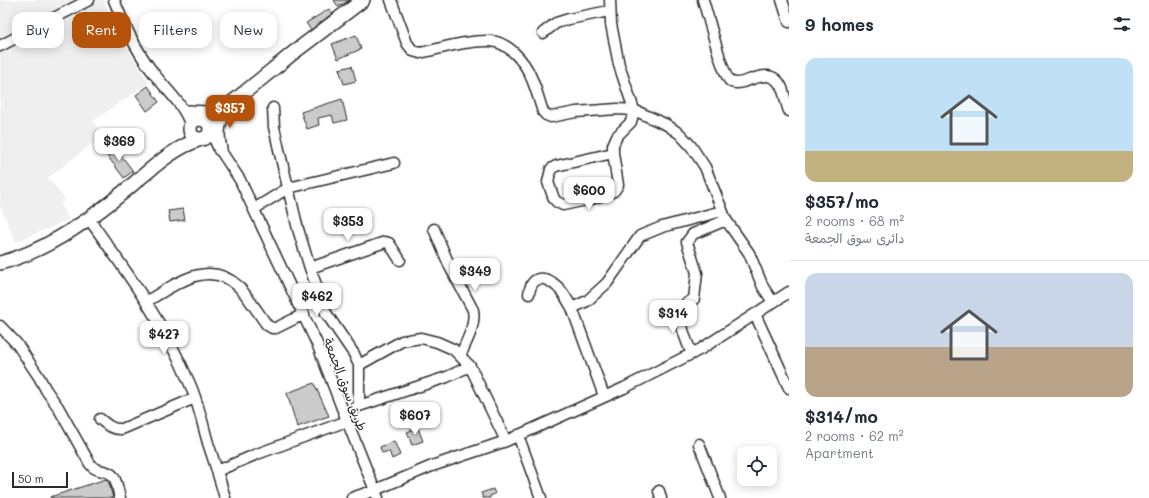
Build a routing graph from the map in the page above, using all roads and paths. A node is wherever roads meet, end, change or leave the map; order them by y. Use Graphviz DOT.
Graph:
graph roads {
  1 [pos="88,0"];
  2 [pos="114,0"];
  3 [pos="363,0"];
  4 [pos="391,0"];
  5 [pos="610,0"];
  6 [pos="703,0"];
  7 [pos="782,0"];
  8 [pos="610,11"];
  9 [pos="789,22"];
  10 [pos="543,33"];
  11 [pos="0,46"];
  12 [pos="785,85"];
  13 [pos="225,108"];
  14 [pos="272,108"];
  15 [pos="185,110"];
  16 [pos="634,110"];
  17 [pos="789,111"];
  18 [pos="201,129"];
  19 [pos="221,151"];
  20 [pos="613,153"];
  21 [pos="394,162"];
  22 [pos="288,188"];
  23 [pos="254,209"];
  24 [pos="724,216"];
  25 [pos="89,219"];
  26 [pos="434,229"];
  27 [pos="400,260"];
  28 [pos="0,263"];
  29 [pos="310,268"];
  30 [pos="789,292"];
  31 [pos="529,294"];
  32 [pos="146,302"];
  33 [pos="773,302"];
  34 [pos="572,308"];
  35 [pos="304,314"];
  36 [pos="755,314"];
  37 [pos="0,326"];
  38 [pos="692,354"];
  39 [pos="460,356"];
  40 [pos="359,365"];
  41 [pos="470,366"];
  42 [pos="789,388"];
  43 [pos="604,396"];
  44 [pos="195,398"];
  45 [pos="359,406"];
  46 [pos="100,420"];
  47 [pos="347,421"];
  48 [pos="518,435"];
  49 [pos="506,441"];
  50 [pos="699,444"];
  51 [pos="217,471"];
  52 [pos="376,494"];
  53 [pos="120,498"];
  54 [pos="225,498"];
  55 [pos="352,498"];
  56 [pos="541,498"];
  57 [pos="720,498"];
  1 -- 11 [label="street"];
  2 -- 15 [label="street, طريق سوق الجمعة"];
  3 -- 13 [label="main road"];
  4 -- 16 [label="street"];
  5 -- 8 [label="street"];
  6 -- 12 [label="street"];
  7 -- 9 [label="street"];
  8 -- 10 [label="street"];
  8 -- 16 [label="street"];
  12 -- 17 [label="street"];
  13 -- 15 [label="main road"];
  13 -- 18 [label="main road"];
  13 -- 19 [label="main road"];
  14 -- 22 [label="street"];
  15 -- 18 [label="street, طريق سوق الجمعة"];
  16 -- 20 [label="street"];
  16 -- 24 [label="street"];
  18 -- 19 [label="street, طريق سوق الجمعة"];
  18 -- 25 [label="main road"];
  19 -- 23 [label="street, طريق سوق الجمعة"];
  20 -- 20 [label="street"];
  21 -- 22 [label="street"];
  22 -- 23 [label="street"];
  22 -- 29 [label="street"];
  23 -- 35 [label="street, طريق سوق الجمعة"];
  24 -- 33 [label="street"];
  24 -- 34 [label="street"];
  24 -- 38 [label="street"];
  25 -- 28 [label="main road"];
  25 -- 32 [label="street"];
  26 -- 39 [label="street"];
  27 -- 29 [label="street"];
  29 -- 40 [label="street"];
  30 -- 33 [label="street"];
  31 -- 34 [label="street"];
  32 -- 35 [label="street"];
  32 -- 44 [label="street"];
  33 -- 36 [label="street"];
  34 -- 43 [label="street"];
  35 -- 47 [label="street, طريق سوق الجمعة"];
  36 -- 38 [label="street"];
  36 -- 42 [label="street"];
  37 -- 53 [label="street"];
  38 -- 43 [label="street"];
  39 -- 40 [label="street"];
  39 -- 41 [label="street"];
  40 -- 45 [label="street"];
  41 -- 45 [label="street"];
  41 -- 49 [label="street"];
  43 -- 48 [label="street"];
  44 -- 46 [label="street"];
  44 -- 51 [label="street"];
  45 -- 47 [label="street"];
  47 -- 51 [label="street"];
  47 -- 52 [label="street, طريق سوق الجمعة"];
  48 -- 49 [label="street"];
  48 -- 56 [label="street"];
  49 -- 52 [label="street"];
  50 -- 57 [label="street"];
  51 -- 54 [label="street"];
  52 -- 55 [label="street"];
}
